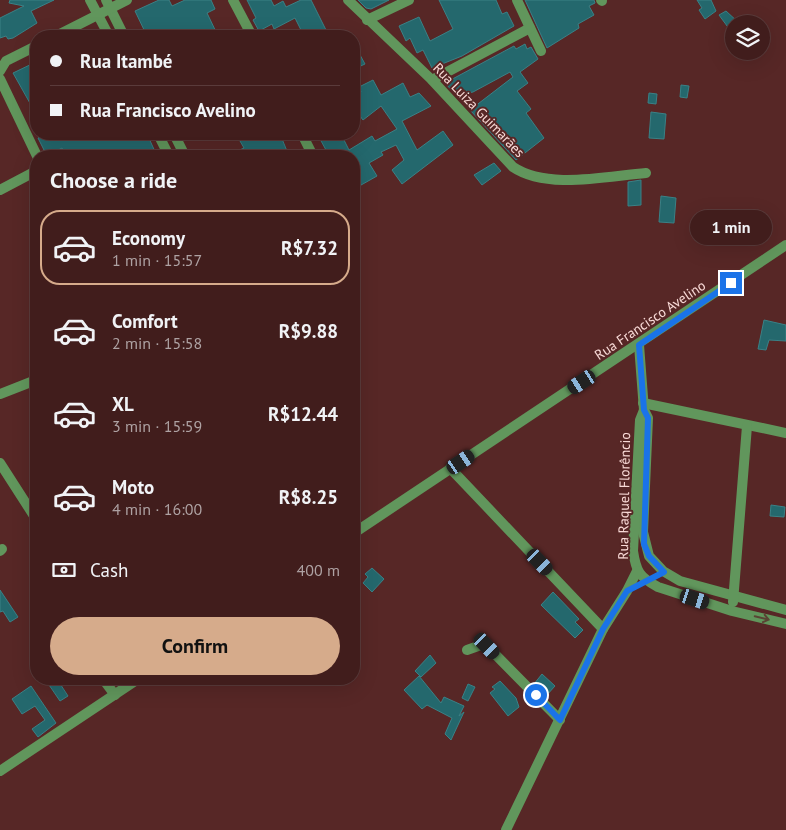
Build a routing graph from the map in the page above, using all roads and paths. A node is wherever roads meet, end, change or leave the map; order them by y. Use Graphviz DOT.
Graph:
graph roads {
  1 [pos="90,0"];
  2 [pos="127,0"];
  3 [pos="233,0"];
  4 [pos="348,0"];
  5 [pos="409,0"];
  6 [pos="517,0"];
  7 [pos="108,4"];
  8 [pos="98,15"];
  9 [pos="368,20"];
  10 [pos="530,28"];
  11 [pos="68,30"];
  12 [pos="106,30"];
  13 [pos="121,30"];
  14 [pos="249,30"];
  15 [pos="30,49"];
  16 [pos="541,51"];
  17 [pos="0,77"];
  18 [pos="432,80"];
  19 [pos="161,140"];
  20 [pos="170,140"];
  21 [pos="164,145"];
  22 [pos="34,150"];
  23 [pos="166,150"];
  24 [pos="646,173"];
  25 [pos="30,174"];
  26 [pos="0,190"];
  27 [pos="786,246"];
  28 [pos="639,345"];
  29 [pos="30,382"];
  30 [pos="0,394"];
  31 [pos="644,406"];
  32 [pos="747,426"];
  33 [pos="786,433"];
  34 [pos="0,463"];
  35 [pos="450,468"];
  36 [pos="30,510"];
  37 [pos="360,529"];
  38 [pos="636,571"];
  39 [pos="664,572"];
  40 [pos="648,582"];
  41 [pos="627,591"];
  42 [pos="734,597"];
  43 [pos="786,610"];
  44 [pos="732,611"];
  45 [pos="786,624"];
  46 [pos="603,629"];
  47 [pos="467,650"];
  48 [pos="107,685"];
  49 [pos="129,685"];
  50 [pos="114,695"];
  51 [pos="560,720"];
  52 [pos="0,771"];
  53 [pos="506,830"];
  1 -- 8 [label="street"];
  2 -- 7 [label="street"];
  3 -- 14 [label="street"];
  4 -- 9 [label="street, Rua Luiza Guimarães"];
  5 -- 9 [label="street"];
  6 -- 10 [label="street"];
  7 -- 8 [label="street"];
  7 -- 13 [label="street"];
  8 -- 11 [label="street"];
  8 -- 12 [label="street"];
  9 -- 18 [label="street, Rua Luiza Guimarães"];
  10 -- 16 [label="street"];
  10 -- 18 [label="street"];
  15 -- 17 [label="street"];
  17 -- 22 [label="street"];
  18 -- 24 [label="street, Rua Luiza Guimarães"];
  19 -- 21 [label="street"];
  20 -- 21 [label="street"];
  21 -- 23 [label="street"];
  25 -- 26 [label="street"];
  27 -- 28 [label="street, Rua Francisco Avelino"];
  28 -- 31 [label="street"];
  28 -- 35 [label="street, Rua Francisco Avelino"];
  29 -- 30 [label="street"];
  31 -- 32 [label="street"];
  31 -- 38 [label="street, Rua Raquel Florêncio"];
  31 -- 39 [label="street, Rua Raquel Florêncio"];
  32 -- 33 [label="street"];
  32 -- 42 [label="street"];
  34 -- 36 [label="street"];
  35 -- 37 [label="street, Rua Francisco Avelino"];
  35 -- 46 [label="street"];
  38 -- 40 [label="street, Rua Raquel Florêncio"];
  38 -- 41 [label="street"];
  39 -- 40 [label="street"];
  39 -- 42 [label="street, Rua Raquel Florêncio"];
  40 -- 41 [label="street"];
  40 -- 44 [label="street, Rua Raquel Florêncio"];
  41 -- 46 [label="street"];
  42 -- 43 [label="street, Rua Raquel Florêncio"];
  42 -- 44 [label="street"];
  44 -- 45 [label="street, Rua Raquel Florêncio, one-way"];
  46 -- 51 [label="street"];
  47 -- 51 [label="street"];
  48 -- 50 [label="street"];
  49 -- 50 [label="street"];
  50 -- 52 [label="street"];
  51 -- 53 [label="street"];
}
